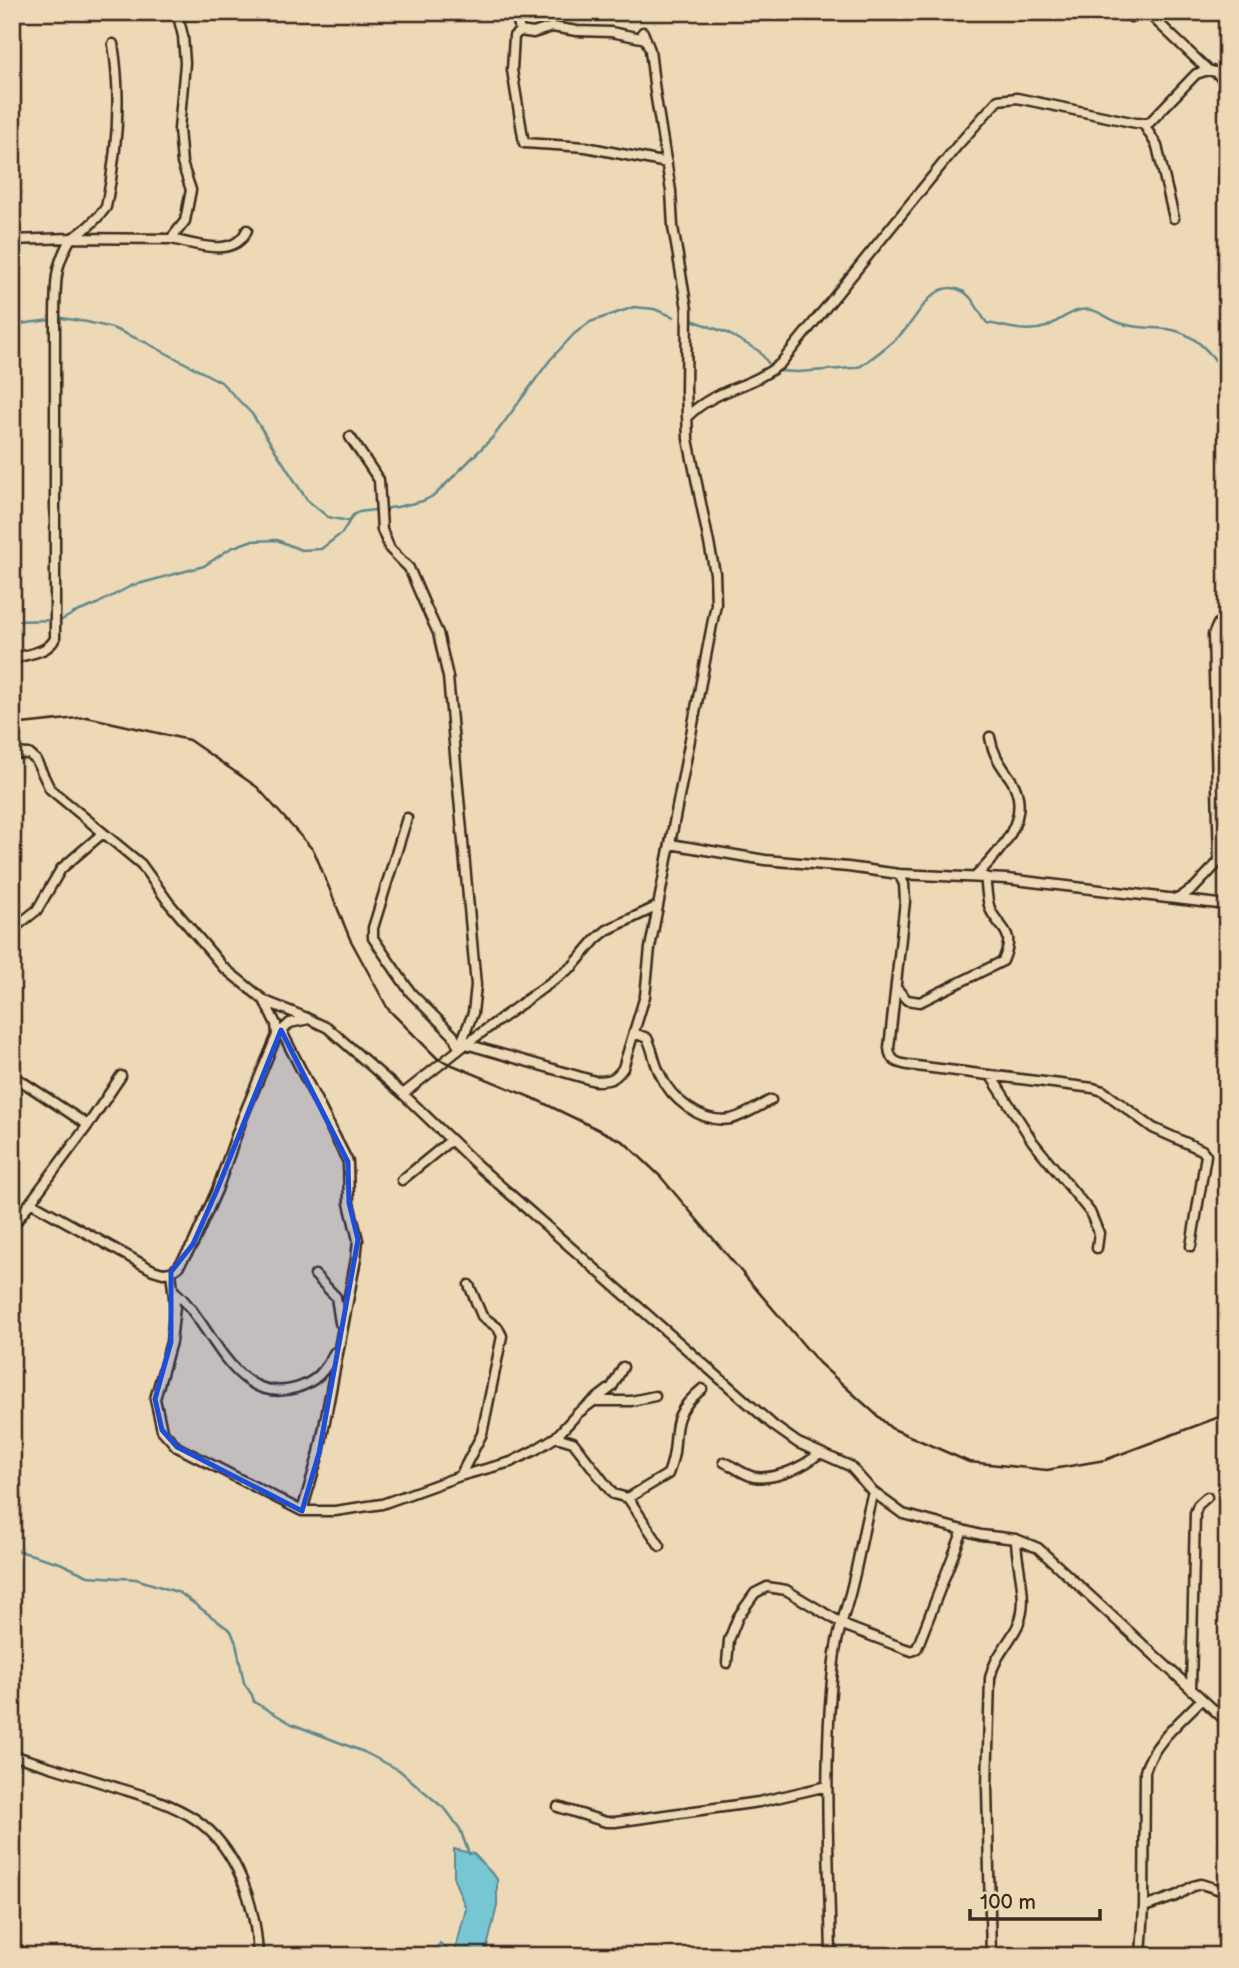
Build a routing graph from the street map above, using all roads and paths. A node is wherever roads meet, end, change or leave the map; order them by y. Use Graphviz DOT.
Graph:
graph roads {
  1 [pos="177,12"];
  2 [pos="516,12"];
  3 [pos="1145,12"];
  4 [pos="1131,17"];
  5 [pos="520,31"];
  6 [pos="113,44"];
  7 [pos="1208,70"];
  8 [pos="1227,82"];
  9 [pos="1143,123"];
  10 [pos="667,163"];
  11 [pos="1174,218"];
  12 [pos="247,230"];
  13 [pos="71,238"];
  14 [pos="171,239"];
  15 [pos="12,240"];
  16 [pos="687,417"];
  17 [pos="351,437"];
  18 [pos="1227,621"];
  19 [pos="12,659"];
  20 [pos="990,737"];
  21 [pos="12,753"];
  22 [pos="407,818"];
  23 [pos="103,833"];
  24 [pos="670,844"];
  25 [pos="1227,853"];
  26 [pos="1219,862"];
  27 [pos="899,874"];
  28 [pos="975,877"];
  29 [pos="985,877"];
  30 [pos="1179,898"];
  31 [pos="1227,905"];
  32 [pos="658,906"];
  33 [pos="19,925"];
  34 [pos="896,988"];
  35 [pos="265,1001"];
  36 [pos="309,1019"];
  37 [pos="279,1033"];
  38 [pos="634,1033"];
  39 [pos="461,1047"];
  40 [pos="12,1075"];
  41 [pos="121,1076"];
  42 [pos="991,1076"];
  43 [pos="403,1094"];
  44 [pos="771,1100"];
  45 [pos="88,1125"];
  46 [pos="451,1140"];
  47 [pos="402,1180"];
  48 [pos="32,1203"];
  49 [pos="12,1212"];
  50 [pos="20,1218"];
  51 [pos="12,1227"];
  52 [pos="1191,1246"];
  53 [pos="1097,1248"];
  54 [pos="171,1272"];
  55 [pos="316,1275"];
  56 [pos="469,1284"];
  57 [pos="173,1290"];
  58 [pos="623,1367"];
  59 [pos="702,1389"];
  60 [pos="654,1396"];
  61 [pos="596,1401"];
  62 [pos="556,1437"];
  63 [pos="820,1453"];
  64 [pos="724,1462"];
  65 [pos="460,1476"];
  66 [pos="873,1492"];
  67 [pos="1207,1497"];
  68 [pos="628,1498"];
  69 [pos="302,1511"];
  70 [pos="963,1531"];
  71 [pos="1016,1539"];
  72 [pos="660,1546"];
  73 [pos="841,1623"];
  74 [pos="727,1664"];
  75 [pos="1191,1690"];
  76 [pos="1201,1700"];
  77 [pos="1227,1722"];
  78 [pos="12,1755"];
  79 [pos="827,1786"];
  80 [pos="558,1807"];
  81 [pos="1227,1892"];
  82 [pos="1144,1907"];
  83 [pos="12,1944"];
  84 [pos="26,1956"];
  85 [pos="258,1956"];
  86 [pos="831,1956"];
  87 [pos="991,1956"];
  88 [pos="1141,1956"];
  1 -- 14 [label="street"];
  2 -- 5 [label="street"];
  3 -- 4 [label="street"];
  3 -- 7 [label="street"];
  5 -- 10 [label="street"];
  5 -- 10 [label="street"];
  6 -- 13 [label="street"];
  7 -- 8 [label="street"];
  7 -- 9 [label="street"];
  9 -- 11 [label="street"];
  9 -- 16 [label="street"];
  10 -- 16 [label="street"];
  12 -- 14 [label="street"];
  13 -- 14 [label="street"];
  13 -- 15 [label="street"];
  13 -- 19 [label="street"];
  16 -- 24 [label="street"];
  17 -- 39 [label="street"];
  18 -- 26 [label="street"];
  20 -- 28 [label="street"];
  21 -- 23 [label="street"];
  22 -- 39 [label="street"];
  23 -- 33 [label="street"];
  23 -- 35 [label="street"];
  24 -- 27 [label="street"];
  24 -- 32 [label="street"];
  25 -- 26 [label="street"];
  26 -- 30 [label="street"];
  27 -- 28 [label="street"];
  27 -- 34 [label="street"];
  28 -- 29 [label="street"];
  29 -- 30 [label="street"];
  29 -- 34 [label="street"];
  30 -- 31 [label="street"];
  32 -- 38 [label="street"];
  32 -- 39 [label="street"];
  34 -- 42 [label="street"];
  35 -- 36 [label="street"];
  35 -- 37 [label="street"];
  36 -- 37 [label="street"];
  36 -- 43 [label="street"];
  37 -- 54 [label="street"];
  37 -- 69 [label="street"];
  38 -- 39 [label="street"];
  38 -- 44 [label="street"];
  39 -- 43 [label="street"];
  40 -- 45 [label="street"];
  41 -- 45 [label="street"];
  42 -- 52 [label="street"];
  42 -- 53 [label="street"];
  43 -- 46 [label="street"];
  45 -- 48 [label="street"];
  46 -- 47 [label="street"];
  46 -- 63 [label="street"];
  48 -- 50 [label="street"];
  48 -- 54 [label="street"];
  49 -- 50 [label="street"];
  50 -- 51 [label="street"];
  54 -- 57 [label="street"];
  55 -- 57 [label="street"];
  56 -- 65 [label="street"];
  57 -- 69 [label="street"];
  58 -- 61 [label="street"];
  59 -- 68 [label="street"];
  60 -- 61 [label="street"];
  61 -- 62 [label="street"];
  62 -- 65 [label="street"];
  62 -- 68 [label="street"];
  63 -- 64 [label="street"];
  63 -- 66 [label="street"];
  65 -- 69 [label="street"];
  66 -- 70 [label="street"];
  66 -- 73 [label="street"];
  67 -- 75 [label="street"];
  68 -- 72 [label="street"];
  70 -- 71 [label="street"];
  70 -- 73 [label="street"];
  71 -- 75 [label="street"];
  71 -- 87 [label="street"];
  73 -- 74 [label="street"];
  73 -- 79 [label="street"];
  75 -- 76 [label="street"];
  76 -- 77 [label="street"];
  76 -- 82 [label="street"];
  78 -- 85 [label="street"];
  79 -- 80 [label="street"];
  79 -- 86 [label="street"];
  81 -- 82 [label="street"];
  82 -- 88 [label="street"];
  83 -- 84 [label="street"];
}
